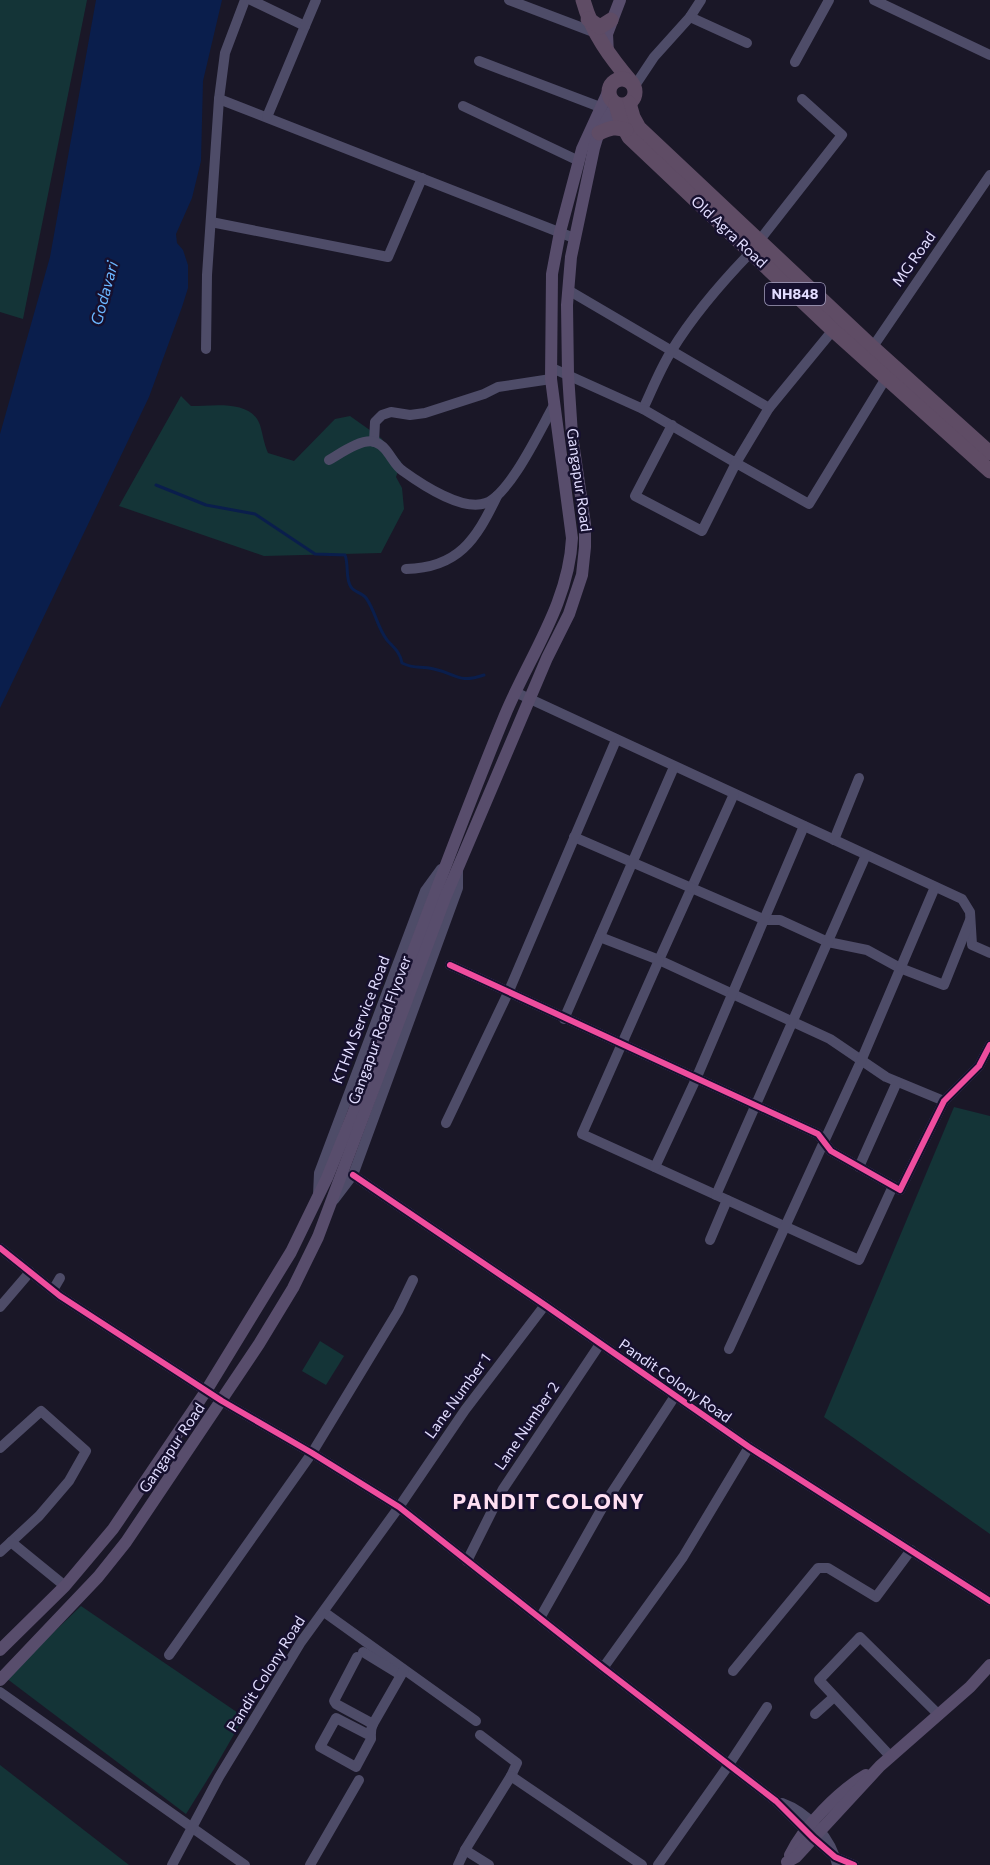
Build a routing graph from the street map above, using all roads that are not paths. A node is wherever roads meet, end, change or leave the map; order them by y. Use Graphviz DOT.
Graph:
graph roads {
  1 [pos="244,0"];
  2 [pos="250,0"];
  3 [pos="315,0"];
  4 [pos="509,0"];
  5 [pos="583,0"];
  6 [pos="620,0"];
  7 [pos="701,0"];
  8 [pos="829,0"];
  9 [pos="874,0"];
  10 [pos="690,17"];
  11 [pos="588,19"];
  12 [pos="611,20"];
  13 [pos="304,26"];
  14 [pos="596,33"];
  15 [pos="747,43"];
  16 [pos="608,55"];
  17 [pos="990,55"];
  18 [pos="479,61"];
  19 [pos="795,62"];
  20 [pos="633,85"];
  21 [pos="609,90"];
  22 [pos="219,99"];
  23 [pos="802,99"];
  24 [pos="623,104"];
  25 [pos="463,106"];
  26 [pos="600,107"];
  27 [pos="267,117"];
  28 [pos="626,130"];
  29 [pos="599,133"];
  30 [pos="579,161"];
  31 [pos="990,175"];
  32 [pos="422,178"];
  33 [pos="211,222"];
  34 [pos="560,232"];
  35 [pos="574,238"];
  36 [pos="755,247"];
  37 [pos="568,290"];
  38 [pos="833,330"];
  39 [pos="206,349"];
  40 [pos="671,352"];
  41 [pos="869,353"];
  42 [pos="551,374"];
  43 [pos="568,374"];
  44 [pos="886,378"];
  45 [pos="553,407"];
  46 [pos="769,408"];
  47 [pos="643,409"];
  48 [pos="672,425"];
  49 [pos="374,442"];
  50 [pos="990,453"];
  51 [pos="329,460"];
  52 [pos="736,463"];
  53 [pos="990,471"];
  54 [pos="497,496"];
  55 [pos="406,569"];
  56 [pos="515,692"];
  57 [pos="529,699"];
  58 [pos="616,740"];
  59 [pos="674,767"];
  60 [pos="860,778"];
  61 [pos="734,794"];
  62 [pos="804,826"];
  63 [pos="574,837"];
  64 [pos="834,840"];
  65 [pos="866,855"];
  66 [pos="454,863"];
  67 [pos="632,863"];
  68 [pos="935,886"];
  69 [pos="691,889"];
  70 [pos="440,896"];
  71 [pos="971,917"];
  72 [pos="765,920"];
  73 [pos="600,937"];
  74 [pos="828,942"];
  75 [pos="990,953"];
  76 [pos="659,960"];
  77 [pos="450,965"];
  78 [pos="900,969"];
  79 [pos="508,993"];
  80 [pos="732,993"];
  81 [pos="564,1019"];
  82 [pos="794,1021"];
  83 [pos="622,1045"];
  84 [pos="990,1045"];
  85 [pos="861,1061"];
  86 [pos="696,1079"];
  87 [pos="897,1082"];
  88 [pos="944,1101"];
  89 [pos="757,1107"];
  90 [pos="446,1123"];
  91 [pos="825,1142"];
  92 [pos="655,1167"];
  93 [pos="859,1167"];
  94 [pos="352,1175"];
  95 [pos="894,1186"];
  96 [pos="716,1195"];
  97 [pos="318,1198"];
  98 [pos="727,1200"];
  99 [pos="330,1206"];
  100 [pos="784,1226"];
  101 [pos="710,1240"];
  102 [pos="0,1248"];
  103 [pos="30,1272"];
  104 [pos="60,1278"];
  105 [pos="413,1280"];
  106 [pos="52,1290"];
  107 [pos="545,1305"];
  108 [pos="0,1307"];
  109 [pos="600,1344"];
  110 [pos="729,1349"];
  111 [pos="206,1391"];
  112 [pos="675,1396"];
  113 [pos="222,1401"];
  114 [pos="0,1448"];
  115 [pos="749,1448"];
  116 [pos="312,1453"];
  117 [pos="399,1507"];
  118 [pos="0,1536"];
  119 [pos="6,1547"];
  120 [pos="911,1550"];
  121 [pos="468,1561"];
  122 [pos="65,1586"];
  123 [pos="990,1600"];
  124 [pos="324,1612"];
  125 [pos="540,1618"];
  126 [pos="0,1650"];
  127 [pos="170,1655"];
  128 [pos="389,1663"];
  129 [pos="990,1665"];
  130 [pos="603,1668"];
  131 [pos="733,1671"];
  132 [pos="403,1672"];
  133 [pos="990,1674"];
  134 [pos="0,1680"];
  135 [pos="970,1687"];
  136 [pos="0,1692"];
  137 [pos="834,1697"];
  138 [pos="767,1707"];
  139 [pos="815,1714"];
  140 [pos="939,1714"];
  141 [pos="476,1721"];
  142 [pos="373,1724"];
  143 [pos="480,1735"];
  144 [pos="371,1736"];
  145 [pos="891,1757"];
  146 [pos="728,1766"];
  147 [pos="511,1776"];
  148 [pos="359,1780"];
  149 [pos="193,1827"];
  150 [pos="813,1831"];
  151 [pos="465,1850"];
  152 [pos="836,1861"];
  153 [pos="786,1863"];
  154 [pos="172,1865"];
  155 [pos="245,1865"];
  156 [pos="310,1865"];
  157 [pos="458,1865"];
  158 [pos="489,1865"];
  159 [pos="642,1865"];
  160 [pos="658,1865"];
  161 [pos="854,1865"];
  1 -- 22 [label="street"];
  2 -- 13 [label="street"];
  3 -- 13 [label="street"];
  4 -- 14 [label="street"];
  5 -- 11 [label="highway, NH848"];
  6 -- 12 [label="main road"];
  7 -- 10 [label="street"];
  8 -- 19 [label="street"];
  9 -- 17 [label="street"];
  10 -- 15 [label="street"];
  10 -- 20 [label="street"];
  11 -- 12 [label="highway"];
  11 -- 14 [label="highway, NH848"];
  12 -- 16 [label="main road"];
  13 -- 27 [label="street"];
  14 -- 16 [label="highway, NH848"];
  16 -- 20 [label="highway, NH848"];
  16 -- 21 [label="highway, NH848"];
  18 -- 26 [label="street"];
  20 -- 21 [label="highway"];
  20 -- 24 [label="highway"];
  21 -- 24 [label="highway, NH848"];
  21 -- 26 [label="main road, Gangapur Road"];
  22 -- 27 [label="street"];
  22 -- 33 [label="street"];
  23 -- 36 [label="street"];
  24 -- 28 [label="highway, Old Agra Road / NH848"];
  24 -- 29 [label="main road, Gangapur Road"];
  24 -- 36 [label="highway, Old Agra Road / NH848"];
  25 -- 30 [label="street"];
  26 -- 30 [label="main road, Gangapur Road"];
  27 -- 32 [label="street"];
  28 -- 29 [label="highway"];
  28 -- 36 [label="highway, Old Agra Road / NH848"];
  29 -- 35 [label="main road, Gangapur Road"];
  30 -- 34 [label="main road, Gangapur Road"];
  31 -- 41 [label="street, MG Road"];
  32 -- 33 [label="street"];
  32 -- 34 [label="street"];
  33 -- 39 [label="street"];
  34 -- 35 [label="street"];
  34 -- 42 [label="main road, Gangapur Road"];
  35 -- 37 [label="main road, Gangapur Road"];
  36 -- 38 [label="highway, Old Agra Road / NH848"];
  36 -- 40 [label="street"];
  36 -- 41 [label="highway, Old Agra Road / NH848"];
  37 -- 40 [label="street"];
  37 -- 43 [label="main road, Gangapur Road"];
  38 -- 41 [label="highway, Old Agra Road / NH848"];
  38 -- 46 [label="street"];
  40 -- 46 [label="street"];
  40 -- 47 [label="street"];
  41 -- 44 [label="highway, Old Agra Road / NH848"];
  41 -- 50 [label="highway, Old Agra Road / NH848"];
  42 -- 43 [label="street"];
  42 -- 45 [label="main road, Gangapur Road"];
  42 -- 49 [label="street"];
  43 -- 47 [label="street"];
  43 -- 57 [label="main road, Gangapur Road"];
  44 -- 52 [label="street"];
  44 -- 53 [label="highway, Old Agra Road / NH848"];
  45 -- 54 [label="street"];
  45 -- 56 [label="main road, Gangapur Road"];
  46 -- 52 [label="street"];
  47 -- 48 [label="street"];
  48 -- 52 [label="street"];
  48 -- 52 [label="street"];
  49 -- 51 [label="street"];
  49 -- 54 [label="street"];
  54 -- 55 [label="street"];
  56 -- 57 [label="street"];
  56 -- 66 [label="main road, Gangapur Road"];
  57 -- 58 [label="street"];
  57 -- 66 [label="main road, Gangapur Road"];
  58 -- 59 [label="street"];
  58 -- 63 [label="street"];
  59 -- 61 [label="street"];
  59 -- 67 [label="street"];
  60 -- 64 [label="street"];
  61 -- 62 [label="street"];
  61 -- 69 [label="street"];
  62 -- 64 [label="street"];
  62 -- 72 [label="street"];
  63 -- 67 [label="street"];
  63 -- 79 [label="street"];
  64 -- 65 [label="street"];
  65 -- 68 [label="street"];
  65 -- 74 [label="street"];
  66 -- 70 [label="main road, Gangapur Road Flyover"];
  66 -- 94 [label="street"];
  66 -- 97 [label="street, KTHM Service Road"];
  67 -- 69 [label="street"];
  67 -- 73 [label="street"];
  68 -- 71 [label="street"];
  68 -- 78 [label="street"];
  69 -- 72 [label="street"];
  69 -- 76 [label="street"];
  70 -- 97 [label="main road, Gangapur Road Flyover"];
  70 -- 99 [label="main road, Gangapur Road Flyover"];
  71 -- 75 [label="street"];
  71 -- 78 [label="street"];
  72 -- 74 [label="street"];
  72 -- 80 [label="street"];
  73 -- 76 [label="street"];
  73 -- 81 [label="street"];
  74 -- 78 [label="street"];
  74 -- 82 [label="street"];
  76 -- 80 [label="street"];
  76 -- 83 [label="street"];
  77 -- 79 [label="street"];
  78 -- 85 [label="street"];
  79 -- 81 [label="street"];
  79 -- 90 [label="street"];
  80 -- 82 [label="street"];
  80 -- 86 [label="street"];
  81 -- 83 [label="street"];
  82 -- 85 [label="street"];
  82 -- 89 [label="street"];
  83 -- 86 [label="street"];
  83 -- 92 [label="street"];
  84 -- 88 [label="street"];
  85 -- 87 [label="street"];
  85 -- 91 [label="street"];
  86 -- 89 [label="street"];
  86 -- 92 [label="street"];
  87 -- 88 [label="street"];
  87 -- 93 [label="street"];
  88 -- 95 [label="street"];
  89 -- 91 [label="street"];
  89 -- 96 [label="street"];
  91 -- 93 [label="street"];
  91 -- 100 [label="street"];
  92 -- 96 [label="street"];
  93 -- 95 [label="street"];
  94 -- 99 [label="street"];
  94 -- 107 [label="street, Pandit Colony Road"];
  95 -- 100 [label="street"];
  96 -- 98 [label="street"];
  97 -- 111 [label="main road, Gangapur Road"];
  98 -- 100 [label="street"];
  98 -- 101 [label="street"];
  99 -- 113 [label="main road, Gangapur Road"];
  100 -- 110 [label="street"];
  102 -- 103 [label="street"];
  103 -- 106 [label="street"];
  103 -- 108 [label="street"];
  104 -- 106 [label="street"];
  105 -- 116 [label="street"];
  106 -- 111 [label="street"];
  107 -- 109 [label="street, Pandit Colony Road"];
  107 -- 117 [label="street, Lane Number 1"];
  109 -- 112 [label="street, Pandit Colony Road"];
  109 -- 121 [label="street, Lane Number 2"];
  111 -- 113 [label="street"];
  111 -- 122 [label="main road, Gangapur Road"];
  112 -- 115 [label="street, Pandit Colony Road"];
  112 -- 125 [label="street"];
  113 -- 116 [label="street"];
  113 -- 134 [label="main road, Gangapur Road"];
  114 -- 119 [label="street"];
  115 -- 120 [label="street, Pandit Colony Road"];
  115 -- 130 [label="street"];
  116 -- 117 [label="street"];
  116 -- 127 [label="street"];
  117 -- 121 [label="street"];
  117 -- 124 [label="street, Pandit Colony Road"];
  118 -- 119 [label="street"];
  119 -- 122 [label="street"];
  120 -- 123 [label="street, Pandit Colony Road"];
  120 -- 131 [label="street"];
  121 -- 125 [label="street"];
  122 -- 126 [label="main road, Gangapur Road"];
  124 -- 128 [label="street"];
  124 -- 149 [label="street, Pandit Colony Road"];
  125 -- 130 [label="street"];
  128 -- 132 [label="street"];
  128 -- 142 [label="street"];
  129 -- 135 [label="main road"];
  130 -- 146 [label="street"];
  132 -- 141 [label="street"];
  132 -- 142 [label="street"];
  133 -- 135 [label="main road"];
  135 -- 140 [label="main road"];
  136 -- 149 [label="street"];
  137 -- 139 [label="street"];
  137 -- 140 [label="street"];
  137 -- 145 [label="street"];
  138 -- 146 [label="street"];
  140 -- 145 [label="main road"];
  142 -- 144 [label="street"];
  143 -- 147 [label="street"];
  144 -- 144 [label="street"];
  145 -- 150 [label="main road"];
  146 -- 150 [label="street"];
  146 -- 160 [label="street"];
  147 -- 151 [label="street"];
  147 -- 159 [label="street"];
  148 -- 156 [label="street"];
  149 -- 154 [label="street, Pandit Colony Road"];
  149 -- 155 [label="street"];
  150 -- 152 [label="street"];
  150 -- 153 [label="main road"];
  151 -- 157 [label="street"];
  151 -- 158 [label="street"];
  152 -- 161 [label="street"];
}
